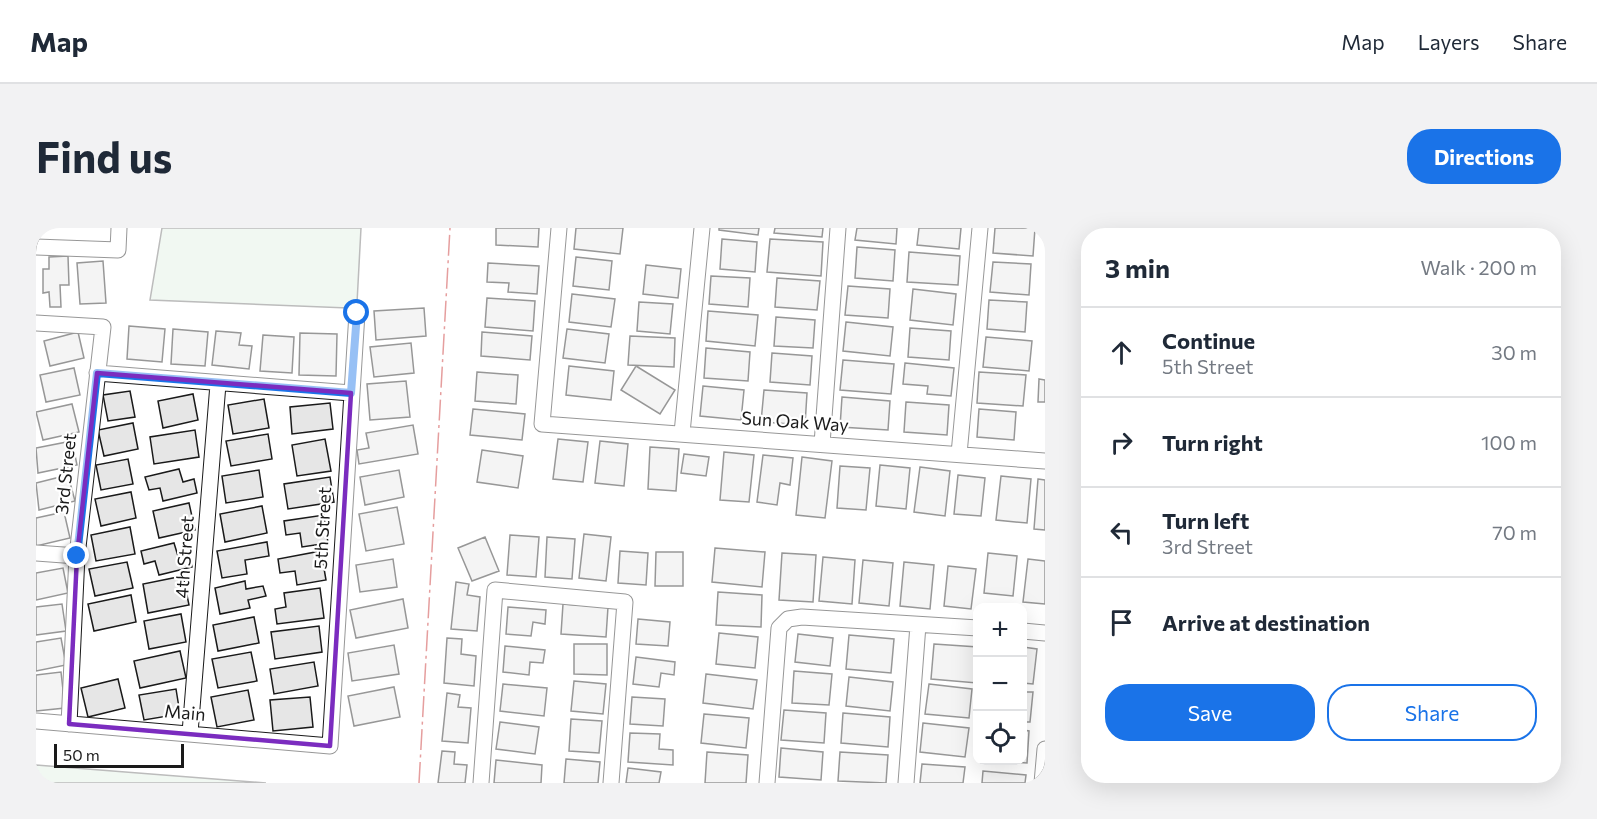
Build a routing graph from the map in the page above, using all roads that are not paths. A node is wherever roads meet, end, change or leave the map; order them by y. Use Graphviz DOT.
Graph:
graph roads {
  1 [pos="119,228"];
  2 [pos="559,228"];
  3 [pos="702,228"];
  4 [pos="838,228"];
  5 [pos="980,228"];
  6 [pos="36,247"];
  7 [pos="357,313"];
  8 [pos="36,323"];
  9 [pos="97,373"];
  10 [pos="218,384"];
  11 [pos="351,393"];
  12 [pos="682,433"];
  13 [pos="822,444"];
  14 [pos="959,454"];
  15 [pos="1045,461"];
  16 [pos="36,553"];
  17 [pos="77,556"];
  18 [pos="918,625"];
  19 [pos="973,628"];
  20 [pos="1027,631"];
  21 [pos="1045,633"];
  22 [pos="36,721"];
  23 [pos="69,724"];
  24 [pos="190,733"];
  25 [pos="330,746"];
  26 [pos="1045,758"];
  27 [pos="481,783"];
  28 [pos="611,783"];
  29 [pos="767,783"];
  30 [pos="906,783"];
  31 [pos="1042,783"];
  1 -- 6 [label="street"];
  2 -- 12 [label="street, Sun Oak Way"];
  3 -- 12 [label="street"];
  4 -- 13 [label="street"];
  5 -- 14 [label="street"];
  7 -- 11 [label="street, 5th Street"];
  8 -- 9 [label="street, 3rd Street"];
  9 -- 10 [label="street"];
  9 -- 17 [label="street, 3rd Street"];
  10 -- 11 [label="street"];
  10 -- 24 [label="street, 4th Street"];
  11 -- 25 [label="street, 5th Street"];
  12 -- 13 [label="street, Sun Oak Way"];
  13 -- 14 [label="street, Sun Oak Way"];
  14 -- 15 [label="street, Sun Oak Way"];
  16 -- 17 [label="street"];
  17 -- 23 [label="street, 3rd Street"];
  18 -- 19 [label="street"];
  18 -- 29 [label="street"];
  18 -- 30 [label="street"];
  20 -- 21 [label="street"];
  22 -- 23 [label="street, Main"];
  23 -- 24 [label="street, Main"];
  24 -- 25 [label="street, Main"];
  26 -- 31 [label="street"];
  27 -- 28 [label="street"];
}
